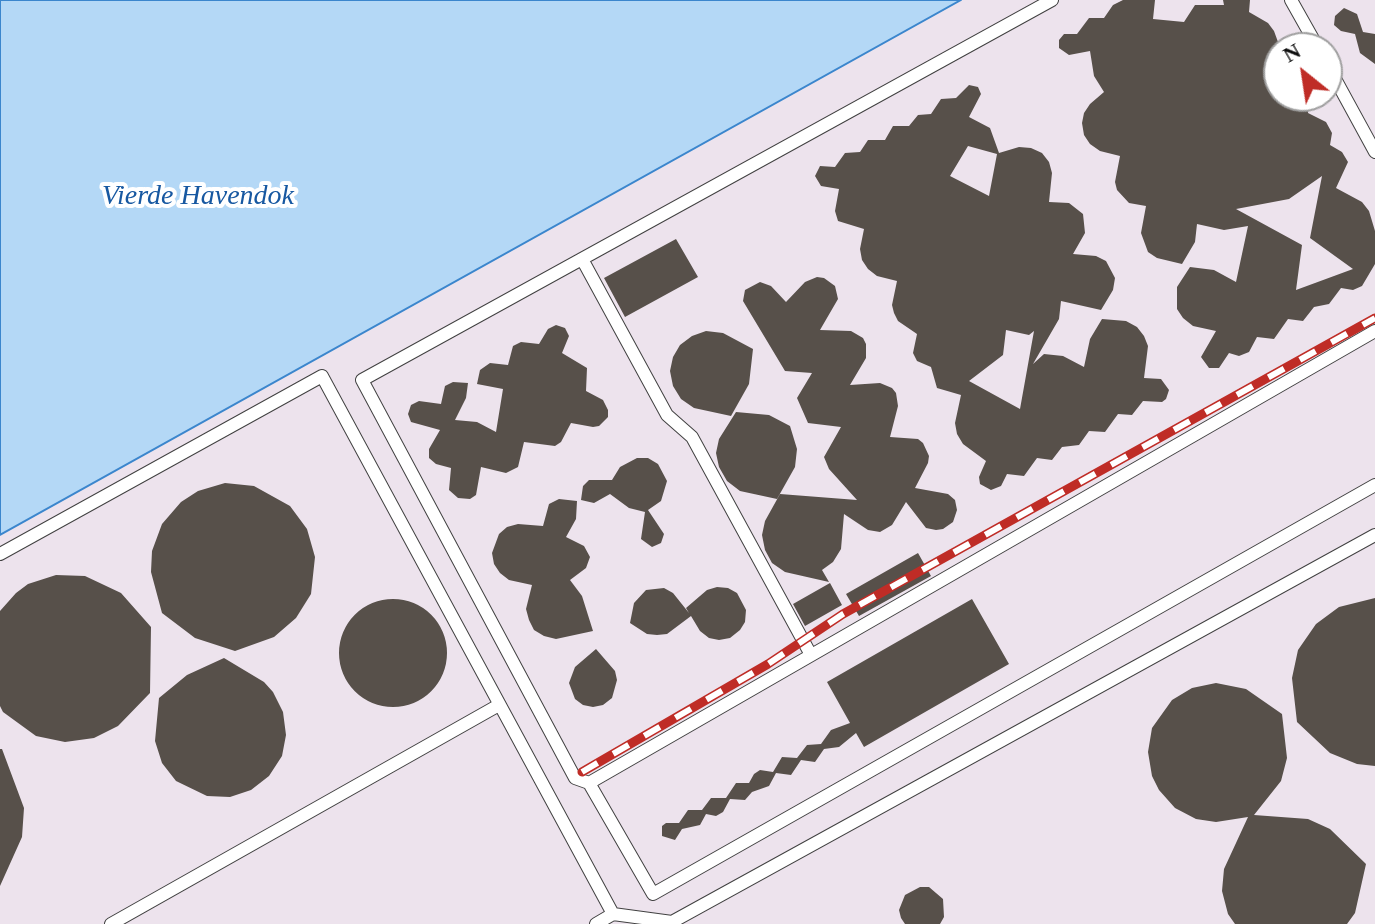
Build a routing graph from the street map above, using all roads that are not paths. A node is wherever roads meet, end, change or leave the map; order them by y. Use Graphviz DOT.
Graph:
graph roads {
  1 [pos="1052,0"];
  2 [pos="1291,0"];
  3 [pos="1309,32"];
  4 [pos="1343,93"];
  5 [pos="1375,152"];
  6 [pos="582,259"];
  7 [pos="1375,331"];
  8 [pos="1375,485"];
  9 [pos="1375,535"];
  10 [pos="0,554"];
  11 [pos="811,655"];
  12 [pos="499,705"];
  13 [pos="589,783"];
  14 [pos="613,914"];
  15 [pos="111,924"];
  16 [pos="596,924"];
  1 -- 6 [label="lane"];
  2 -- 3 [label="lane"];
  4 -- 5 [label="lane"];
  6 -- 11 [label="lane"];
  6 -- 13 [label="lane"];
  7 -- 11 [label="lane"];
  8 -- 13 [label="lane"];
  9 -- 14 [label="lane"];
  10 -- 12 [label="lane"];
  11 -- 13 [label="lane"];
  12 -- 14 [label="lane"];
  12 -- 15 [label="lane"];
  14 -- 16 [label="lane"];
}
